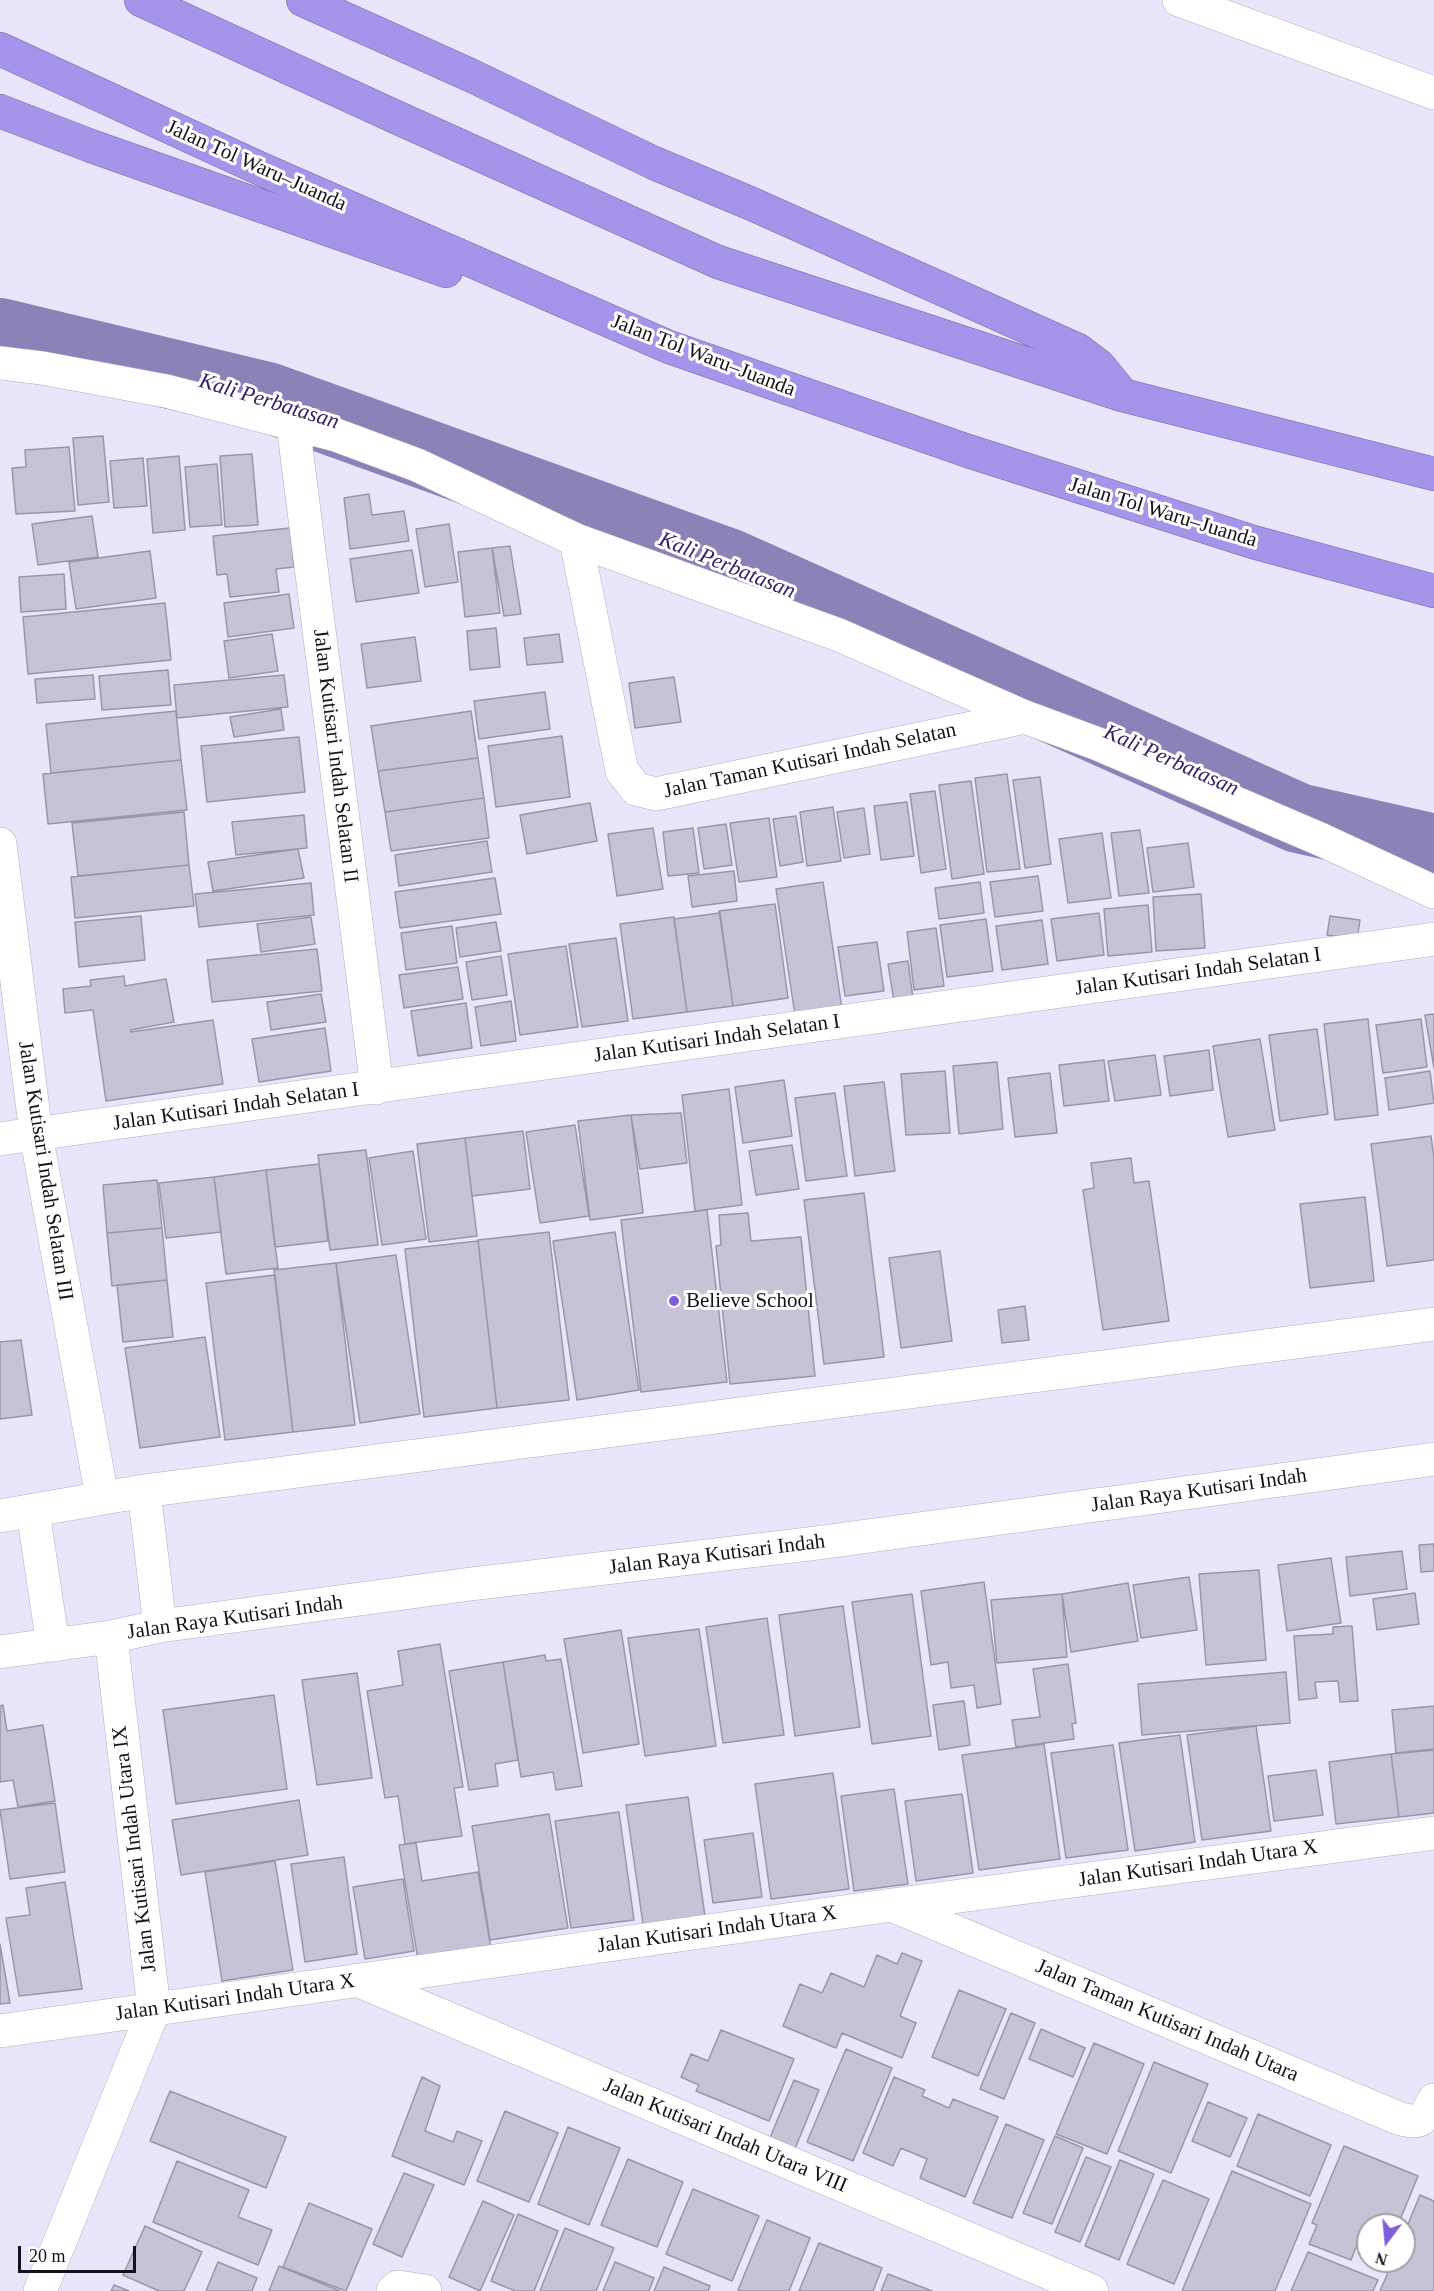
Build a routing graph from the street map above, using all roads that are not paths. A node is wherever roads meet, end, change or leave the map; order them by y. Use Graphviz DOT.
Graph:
graph roads {
  1 [pos="141,0"];
  2 [pos="303,0"];
  3 [pos="1179,0"];
  4 [pos="0,49"];
  5 [pos="1434,93"];
  6 [pos="0,111"];
  7 [pos="669,347"];
  8 [pos="0,363"];
  9 [pos="1122,395"];
  10 [pos="292,424"];
  11 [pos="1434,474"];
  12 [pos="576,540"];
  13 [pos="1434,591"];
  14 [pos="1025,717"];
  15 [pos="0,844"];
  16 [pos="1434,892"];
  17 [pos="1434,939"];
  18 [pos="377,1088"];
  19 [pos="36,1134"];
  20 [pos="0,1139"];
  21 [pos="1434,1324"];
  22 [pos="1434,1459"];
  23 [pos="144,1491"];
  24 [pos="102,1497"];
  25 [pos="33,1512"];
  26 [pos="0,1516"];
  27 [pos="160,1626"];
  28 [pos="111,1637"];
  29 [pos="53,1645"];
  30 [pos="0,1652"];
  31 [pos="1434,1833"];
  32 [pos="892,1905"];
  33 [pos="357,1980"];
  34 [pos="154,2009"];
  35 [pos="0,2031"];
  36 [pos="1434,2100"];
  37 [pos="40,2291"];
  38 [pos="393,2291"];
  39 [pos="425,2291"];
  40 [pos="1092,2291"];
  1 -- 9 [label="highway"];
  2 -- 9 [label="highway"];
  3 -- 5 [label="street"];
  4 -- 7 [label="highway, Jalan Tol Waru–Juanda"];
  6 -- 7 [label="highway"];
  7 -- 13 [label="highway, Jalan Tol Waru–Juanda"];
  8 -- 10 [label="street, Jalan Taman Kutisari Indah Selatan"];
  9 -- 11 [label="highway"];
  10 -- 12 [label="street, Jalan Taman Kutisari Indah Selatan"];
  10 -- 18 [label="street, Jalan Kutisari Indah Selatan II"];
  12 -- 14 [label="street, Jalan Taman Kutisari Indah Selatan"];
  12 -- 14 [label="street, Jalan Taman Kutisari Indah Selatan"];
  14 -- 16 [label="street, Jalan Taman Kutisari Indah Selatan"];
  15 -- 19 [label="street, Jalan Kutisari Indah Selatan III"];
  17 -- 18 [label="street, Jalan Kutisari Indah Selatan I"];
  18 -- 19 [label="street, Jalan Kutisari Indah Selatan I"];
  19 -- 20 [label="street, Jalan Kutisari Indah Selatan I"];
  19 -- 24 [label="street, Jalan Kutisari Indah Selatan III"];
  21 -- 23 [label="street"];
  22 -- 27 [label="street, Jalan Raya Kutisari Indah"];
  23 -- 24 [label="street"];
  23 -- 27 [label="street"];
  24 -- 25 [label="street"];
  25 -- 26 [label="street"];
  25 -- 29 [label="street"];
  27 -- 28 [label="street, Jalan Raya Kutisari Indah"];
  28 -- 29 [label="street, Jalan Raya Kutisari Indah"];
  28 -- 34 [label="street, Jalan Kutisari Indah Utara IX"];
  29 -- 30 [label="street, Jalan Raya Kutisari Indah"];
  31 -- 32 [label="street, Jalan Kutisari Indah Utara X"];
  32 -- 33 [label="street, Jalan Kutisari Indah Utara X"];
  32 -- 36 [label="street, Jalan Taman Kutisari Indah Utara"];
  33 -- 34 [label="street, Jalan Kutisari Indah Utara X"];
  33 -- 40 [label="street, Jalan Kutisari Indah Utara VIII"];
  34 -- 35 [label="street, Jalan Kutisari Indah Utara X"];
  34 -- 37 [label="street, Jalan Kutisari Indah Utara IX"];
  38 -- 39 [label="street"];
}
